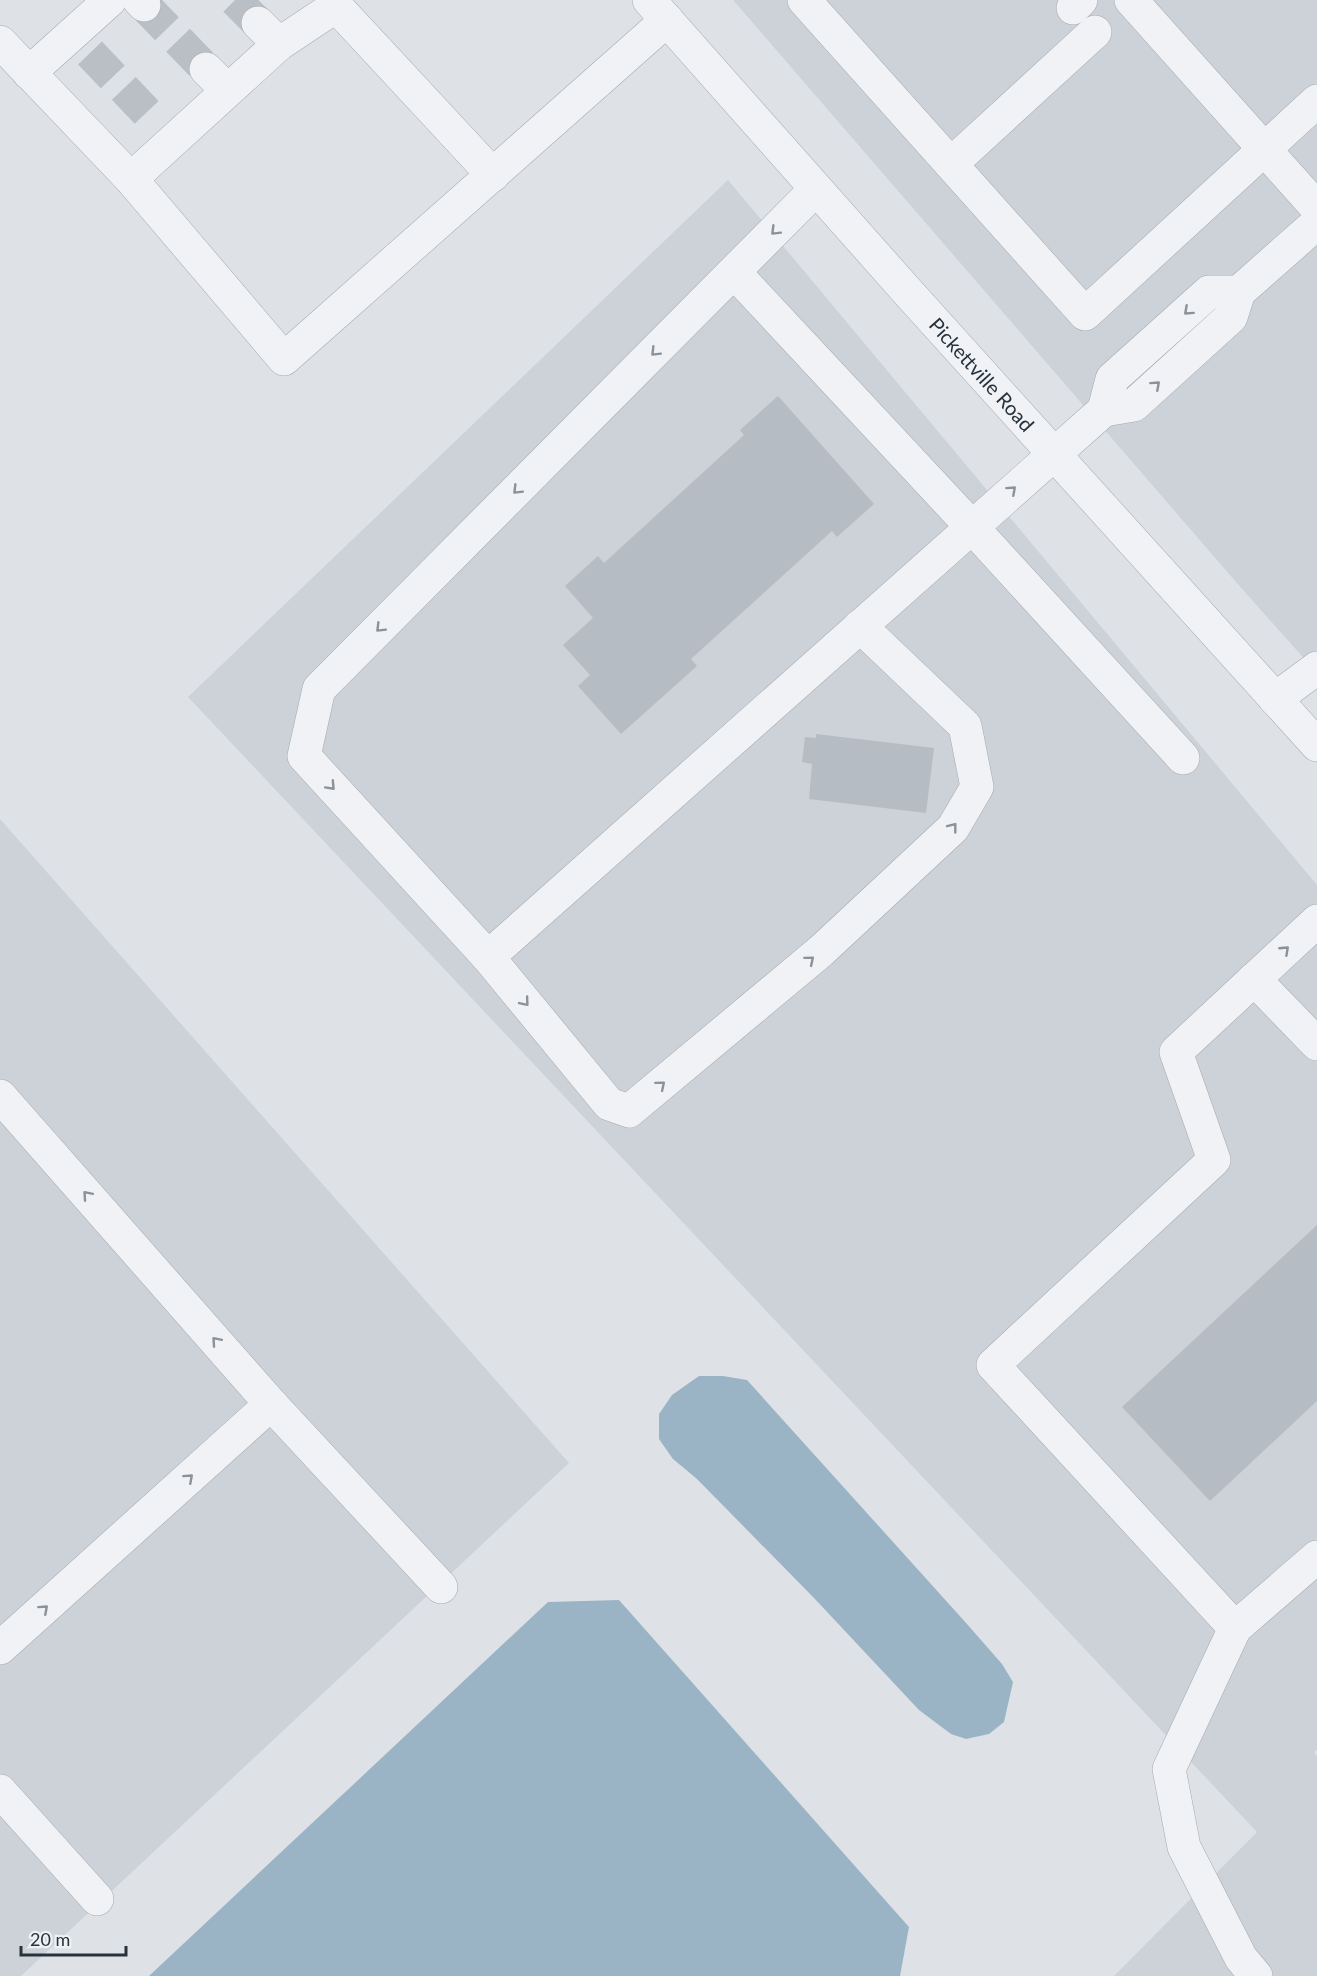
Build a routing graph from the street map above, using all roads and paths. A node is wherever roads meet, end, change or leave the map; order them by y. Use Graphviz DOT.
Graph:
graph roads {
  1 [pos="110,0"];
  2 [pos="804,0"];
  3 [pos="1131,0"];
  4 [pos="333,3"];
  5 [pos="658,10"];
  6 [pos="1095,32"];
  7 [pos="0,42"];
  8 [pos="29,73"];
  9 [pos="1317,101"];
  10 [pos="1265,149"];
  11 [pos="951,164"];
  12 [pos="493,175"];
  13 [pos="131,178"];
  14 [pos="816,189"];
  15 [pos="1317,208"];
  16 [pos="1317,223"];
  17 [pos="734,272"];
  18 [pos="1054,453"];
  19 [pos="971,526"];
  20 [pos="860,626"];
  21 [pos="1317,668"];
  22 [pos="1275,699"];
  23 [pos="1317,745"];
  24 [pos="1183,758"];
  25 [pos="1317,921"];
  26 [pos="488,957"];
  27 [pos="1254,979"];
  28 [pos="1317,1044"];
  29 [pos="0,1096"];
  30 [pos="271,1404"];
  31 [pos="1317,1557"];
  32 [pos="441,1587"];
  33 [pos="1235,1628"];
  34 [pos="0,1648"];
  35 [pos="0,1791"];
  36 [pos="97,1899"];
  37 [pos="1240,1970"];
  1 -- 8 [label="street"];
  2 -- 11 [label="street"];
  3 -- 10 [label="street"];
  4 -- 12 [label="street"];
  4 -- 13 [label="street"];
  5 -- 12 [label="street"];
  5 -- 14 [label="street, Pickettville Road"];
  6 -- 11 [label="street"];
  7 -- 8 [label="street"];
  8 -- 13 [label="street"];
  9 -- 10 [label="street"];
  10 -- 11 [label="street"];
  10 -- 15 [label="street"];
  12 -- 13 [label="street"];
  14 -- 17 [label="street, one-way"];
  14 -- 18 [label="street, Pickettville Road"];
  16 -- 18 [label="street"];
  17 -- 19 [label="street"];
  17 -- 26 [label="street, one-way"];
  19 -- 18 [label="street, one-way"];
  18 -- 22 [label="street, Pickettville Road"];
  19 -- 20 [label="street"];
  19 -- 24 [label="street"];
  20 -- 26 [label="street"];
  26 -- 20 [label="street, one-way"];
  21 -- 22 [label="street"];
  22 -- 23 [label="street, Pickettville Road"];
  27 -- 25 [label="street, one-way"];
  27 -- 28 [label="street"];
  27 -- 33 [label="street"];
  30 -- 29 [label="street, one-way"];
  30 -- 32 [label="street"];
  34 -- 30 [label="street, one-way"];
  31 -- 33 [label="street"];
  33 -- 37 [label="street"];
  35 -- 36 [label="street"];
}
